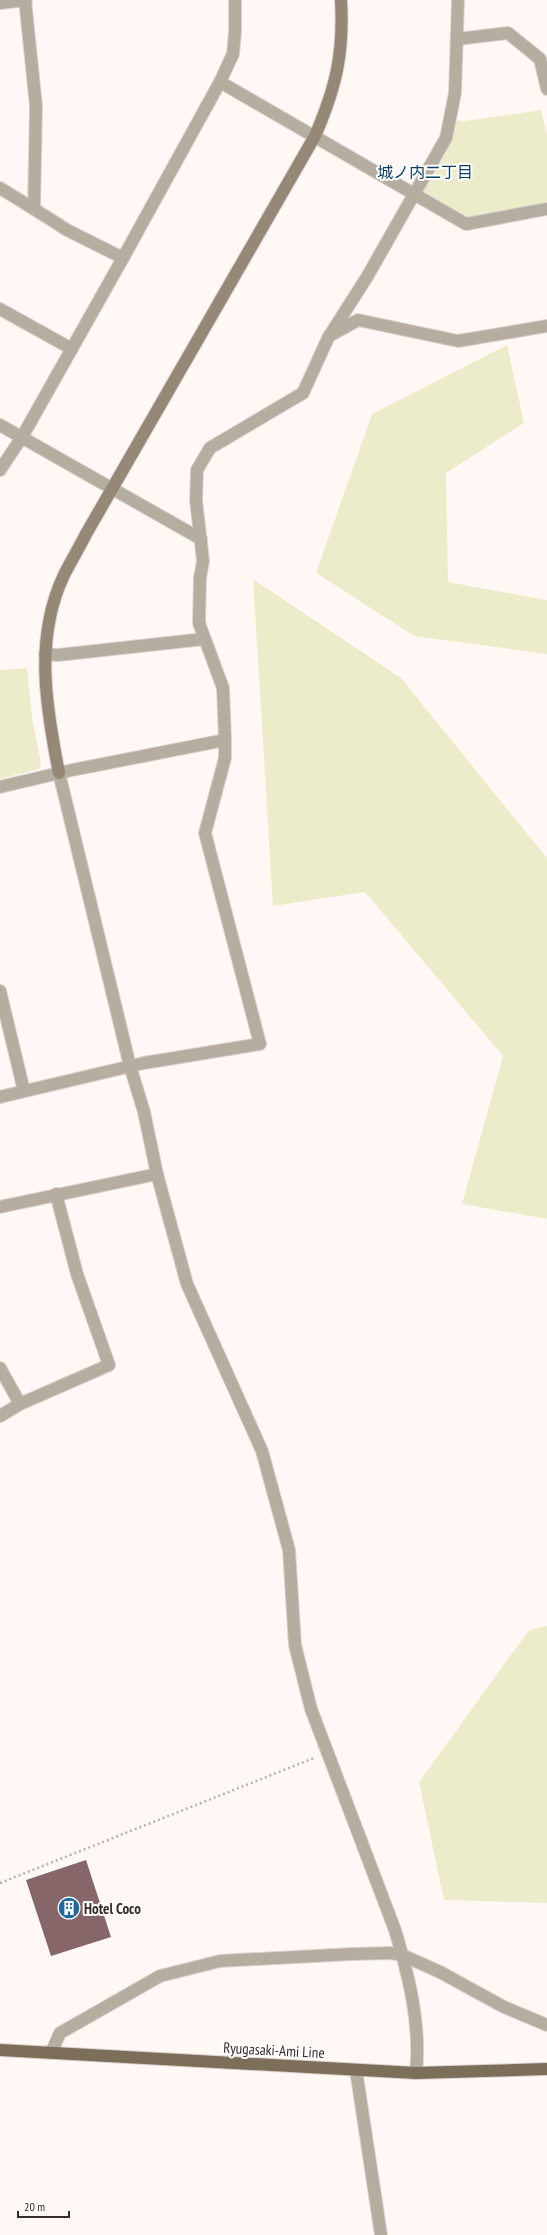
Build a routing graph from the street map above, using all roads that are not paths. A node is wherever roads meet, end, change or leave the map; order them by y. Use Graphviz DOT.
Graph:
graph roads {
  1 [pos="26,0"];
  2 [pos="235,0"];
  3 [pos="341,0"];
  4 [pos="458,0"];
  5 [pos="0,3"];
  6 [pos="457,39"];
  7 [pos="220,82"];
  8 [pos="547,89"];
  9 [pos="315,136"];
  10 [pos="0,188"];
  11 [pos="414,194"];
  12 [pos="34,209"];
  13 [pos="547,209"];
  14 [pos="123,258"];
  15 [pos="0,309"];
  16 [pos="547,326"];
  17 [pos="329,336"];
  18 [pos="72,349"];
  19 [pos="0,425"];
  20 [pos="22,437"];
  21 [pos="0,470"];
  22 [pos="113,489"];
  23 [pos="201,539"];
  24 [pos="204,639"];
  25 [pos="45,654"];
  26 [pos="225,740"];
  27 [pos="59,773"];
  28 [pos="0,787"];
  29 [pos="0,991"];
  30 [pos="130,1066"];
  31 [pos="24,1091"];
  32 [pos="0,1097"];
  33 [pos="157,1174"];
  34 [pos="56,1194"];
  35 [pos="0,1207"];
  36 [pos="0,1368"];
  37 [pos="20,1404"];
  38 [pos="0,1416"];
  39 [pos="402,1955"];
  40 [pos="547,2025"];
  41 [pos="0,2050"];
  42 [pos="51,2053"];
  43 [pos="547,2069"];
  44 [pos="356,2070"];
  45 [pos="416,2073"];
  46 [pos="381,2235"];
  1 -- 5 [label="street"];
  1 -- 12 [label="street"];
  2 -- 7 [label="street"];
  3 -- 9 [label="street"];
  4 -- 6 [label="street"];
  6 -- 8 [label="street"];
  6 -- 11 [label="street"];
  7 -- 9 [label="street"];
  7 -- 14 [label="street"];
  9 -- 11 [label="street"];
  9 -- 22 [label="street"];
  10 -- 12 [label="street"];
  11 -- 13 [label="street"];
  11 -- 17 [label="street"];
  12 -- 14 [label="street"];
  14 -- 18 [label="street"];
  15 -- 18 [label="street"];
  16 -- 17 [label="street"];
  17 -- 23 [label="street"];
  18 -- 20 [label="street"];
  19 -- 20 [label="street"];
  20 -- 21 [label="street"];
  20 -- 22 [label="street"];
  22 -- 23 [label="street"];
  22 -- 25 [label="street"];
  23 -- 24 [label="street"];
  24 -- 25 [label="street"];
  24 -- 26 [label="street"];
  25 -- 27 [label="street"];
  26 -- 27 [label="street"];
  26 -- 30 [label="street"];
  27 -- 28 [label="street"];
  27 -- 30 [label="street"];
  29 -- 31 [label="street"];
  30 -- 31 [label="street"];
  30 -- 33 [label="street"];
  31 -- 32 [label="street"];
  33 -- 34 [label="street"];
  33 -- 39 [label="street"];
  34 -- 35 [label="street"];
  34 -- 37 [label="street"];
  36 -- 37 [label="street"];
  37 -- 38 [label="street"];
  39 -- 40 [label="street"];
  39 -- 42 [label="street"];
  39 -- 45 [label="street"];
  41 -- 42 [label="main road, Ryugasaki-Ami Line"];
  42 -- 44 [label="main road, Ryugasaki-Ami Line"];
  43 -- 45 [label="main road, Ryugasaki-Ami Line"];
  44 -- 45 [label="main road, Ryugasaki-Ami Line"];
  44 -- 46 [label="street"];
}
